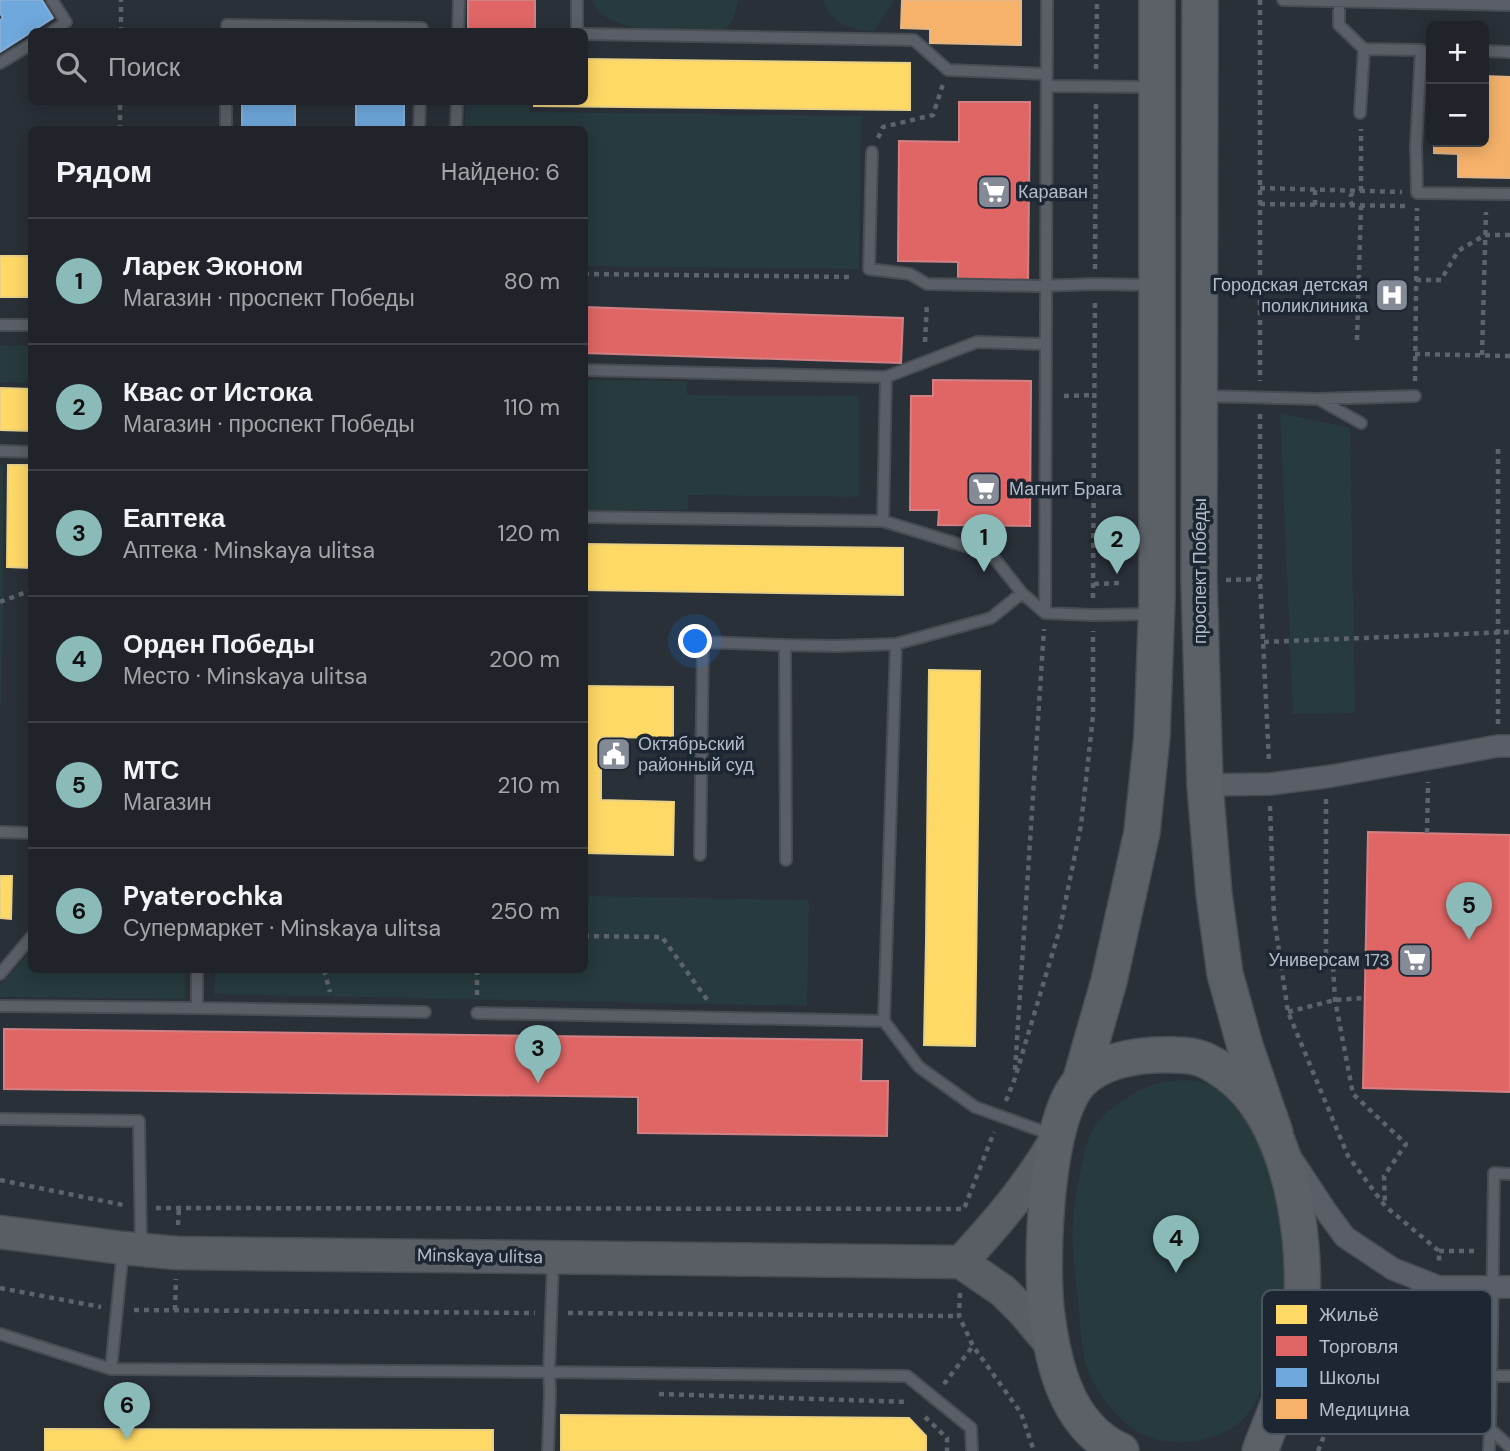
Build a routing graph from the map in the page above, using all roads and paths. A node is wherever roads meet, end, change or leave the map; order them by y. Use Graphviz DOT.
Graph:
graph roads {
  1 [pos="52,0"];
  2 [pos="121,0"];
  3 [pos="459,0"];
  4 [pos="577,0"];
  5 [pos="1047,0"];
  6 [pos="1097,0"];
  7 [pos="1157,0"];
  8 [pos="1200,0"];
  9 [pos="1283,0"];
  10 [pos="1339,1"];
  11 [pos="1510,5"];
  12 [pos="58,28"];
  13 [pos="121,28"];
  14 [pos="227,28"];
  15 [pos="422,28"];
  16 [pos="458,28"];
  17 [pos="577,28"];
  18 [pos="588,34"];
  19 [pos="28,46"];
  20 [pos="1364,49"];
  21 [pos="1426,50"];
  22 [pos="1489,51"];
  23 [pos="1510,51"];
  24 [pos="0,63"];
  25 [pos="948,70"];
  26 [pos="1046,74"];
  27 [pos="1047,86"];
  28 [pos="1096,86"];
  29 [pos="1157,87"];
  30 [pos="120,105"];
  31 [pos="226,105"];
  32 [pos="420,105"];
  33 [pos="457,105"];
  34 [pos="1361,117"];
  35 [pos="120,126"];
  36 [pos="226,126"];
  37 [pos="419,126"];
  38 [pos="456,126"];
  39 [pos="872,152"];
  40 [pos="1260,188"];
  41 [pos="1315,190"];
  42 [pos="1358,191"];
  43 [pos="1417,193"];
  44 [pos="1486,193"];
  45 [pos="1510,194"];
  46 [pos="1373,198"];
  47 [pos="1260,204"];
  48 [pos="1315,205"];
  49 [pos="1353,206"];
  50 [pos="1361,206"];
  51 [pos="1485,235"];
  52 [pos="1510,236"];
  53 [pos="869,269"];
  54 [pos="588,274"];
  55 [pos="1416,280"];
  56 [pos="927,284"];
  57 [pos="1095,284"];
  58 [pos="1046,285"];
  59 [pos="1157,285"];
  60 [pos="0,325"];
  61 [pos="28,326"];
  62 [pos="1357,340"];
  63 [pos="1046,344"];
  64 [pos="925,348"];
  65 [pos="1415,354"];
  66 [pos="1482,355"];
  67 [pos="1510,356"];
  68 [pos="588,370"];
  69 [pos="886,377"];
  70 [pos="1094,395"];
  71 [pos="1046,396"];
  72 [pos="1199,396"];
  73 [pos="1415,396"];
  74 [pos="1317,399"];
  75 [pos="1361,424"];
  76 [pos="1498,448"];
  77 [pos="0,451"];
  78 [pos="28,452"];
  79 [pos="588,517"];
  80 [pos="883,521"];
  81 [pos="1260,579"];
  82 [pos="1222,580"];
  83 [pos="1122,583"];
  84 [pos="1094,584"];
  85 [pos="28,592"];
  86 [pos="1022,593"];
  87 [pos="0,602"];
  88 [pos="1045,613"];
  89 [pos="1156,614"];
  90 [pos="1093,615"];
  91 [pos="1510,632"];
  92 [pos="1498,633"];
  93 [pos="1264,642"];
  94 [pos="896,644"];
  95 [pos="785,645"];
  96 [pos="1504,746"];
  97 [pos="1429,770"];
  98 [pos="1270,784"];
  99 [pos="1205,785"];
  100 [pos="1326,799"];
  101 [pos="0,832"];
  102 [pos="28,832"];
  103 [pos="1427,833"];
  104 [pos="700,855"];
  105 [pos="786,860"];
  106 [pos="588,936"];
  107 [pos="28,941"];
  108 [pos="197,973"];
  109 [pos="477,973"];
  110 [pos="0,974"];
  111 [pos="1364,998"];
  112 [pos="1335,1000"];
  113 [pos="0,1006"];
  114 [pos="197,1008"];
  115 [pos="425,1012"];
  116 [pos="477,1013"];
  117 [pos="720,1018"];
  118 [pos="884,1021"];
  119 [pos="1015,1078"];
  120 [pos="1080,1082"];
  121 [pos="1000,1116"];
  122 [pos="0,1119"];
  123 [pos="1275,1133"];
  124 [pos="1057,1137"];
  125 [pos="1510,1174"];
  126 [pos="0,1180"];
  127 [pos="1385,1206"];
  128 [pos="140,1208"];
  129 [pos="964,1209"];
  130 [pos="0,1232"];
  131 [pos="132,1249"];
  132 [pos="553,1257"];
  133 [pos="961,1262"];
  134 [pos="1439,1287"];
  135 [pos="1501,1287"];
  136 [pos="0,1288"];
  137 [pos="1302,1290"];
  138 [pos="1433,1290"];
  139 [pos="117,1309"];
  140 [pos="551,1313"];
  141 [pos="959,1316"];
  142 [pos="0,1334"];
  143 [pos="1492,1334"];
  144 [pos="1050,1343"];
  145 [pos="973,1346"];
  146 [pos="111,1368"];
  147 [pos="548,1373"];
  148 [pos="1492,1376"];
  149 [pos="1510,1376"];
  150 [pos="646,1394"];
  151 [pos="934,1398"];
  152 [pos="922,1414"];
  153 [pos="1492,1431"];
  154 [pos="1265,1439"];
  155 [pos="1095,1442"];
  156 [pos="1510,1447"];
  157 [pos="548,1451"];
  158 [pos="947,1451"];
  159 [pos="972,1451"];
  160 [pos="1034,1451"];
  161 [pos="1121,1451"];
  162 [pos="1230,1451"];
  1 -- 12 [label="lane"];
  2 -- 13 [label="path"];
  3 -- 16 [label="lane"];
  4 -- 17 [label="lane"];
  5 -- 26 [label="lane"];
  6 -- 28 [label="path"];
  7 -- 29 [label="main road"];
  8 -- 72 [label="main road, проспект Победы"];
  9 -- 10 [label="lane"];
  10 -- 11 [label="lane"];
  10 -- 20 [label="lane"];
  14 -- 15 [label="lane"];
  18 -- 25 [label="lane"];
  19 -- 24 [label="lane"];
  20 -- 21 [label="lane"];
  20 -- 34 [label="lane"];
  21 -- 43 [label="lane"];
  22 -- 23 [label="lane"];
  25 -- 26 [label="lane"];
  25 -- 39 [label="path"];
  26 -- 27 [label="lane"];
  27 -- 28 [label="lane"];
  27 -- 58 [label="lane"];
  28 -- 29 [label="lane"];
  28 -- 57 [label="path"];
  29 -- 59 [label="main road"];
  30 -- 35 [label="path"];
  31 -- 36 [label="lane"];
  32 -- 37 [label="lane"];
  33 -- 38 [label="lane"];
  34 -- 42 [label="path"];
  39 -- 53 [label="lane"];
  40 -- 41 [label="path"];
  41 -- 42 [label="path"];
  41 -- 48 [label="path"];
  42 -- 46 [label="path"];
  42 -- 49 [label="path"];
  43 -- 44 [label="lane"];
  43 -- 46 [label="path"];
  44 -- 45 [label="lane"];
  44 -- 51 [label="path"];
  46 -- 50 [label="path"];
  46 -- 55 [label="path"];
  47 -- 48 [label="path"];
  48 -- 49 [label="path"];
  49 -- 50 [label="path"];
  50 -- 62 [label="path"];
  51 -- 52 [label="path"];
  51 -- 55 [label="path"];
  51 -- 66 [label="path"];
  53 -- 54 [label="path"];
  53 -- 56 [label="lane"];
  55 -- 65 [label="path"];
  56 -- 58 [label="lane"];
  56 -- 64 [label="path"];
  57 -- 58 [label="lane"];
  57 -- 59 [label="lane"];
  57 -- 70 [label="path"];
  58 -- 63 [label="lane"];
  59 -- 89 [label="main road"];
  60 -- 61 [label="lane"];
  63 -- 69 [label="lane"];
  63 -- 71 [label="lane"];
  65 -- 66 [label="path"];
  65 -- 73 [label="path"];
  66 -- 67 [label="path"];
  68 -- 69 [label="lane"];
  69 -- 80 [label="lane"];
  70 -- 71 [label="path"];
  70 -- 84 [label="path"];
  71 -- 88 [label="lane"];
  72 -- 74 [label="lane"];
  72 -- 99 [label="main road, проспект Победы"];
  73 -- 74 [label="lane"];
  74 -- 75 [label="lane"];
  76 -- 92 [label="path"];
  77 -- 78 [label="lane"];
  79 -- 80 [label="lane"];
  80 -- 86 [label="lane"];
  81 -- 82 [label="path"];
  83 -- 84 [label="path"];
  84 -- 90 [label="path"];
  85 -- 87 [label="path"];
  86 -- 88 [label="lane"];
  86 -- 94 [label="lane"];
  88 -- 90 [label="lane"];
  88 -- 119 [label="path"];
  89 -- 90 [label="lane"];
  89 -- 120 [label="main road"];
  90 -- 119 [label="path"];
  91 -- 92 [label="path"];
  92 -- 93 [label="path"];
  92 -- 96 [label="path"];
  94 -- 95 [label="lane"];
  94 -- 118 [label="lane"];
  95 -- 104 [label="lane"];
  95 -- 105 [label="lane"];
  96 -- 98 [label="street"];
  97 -- 103 [label="path"];
  98 -- 99 [label="street"];
  98 -- 112 [label="path"];
  99 -- 123 [label="main road, проспект Победы"];
  100 -- 112 [label="path"];
  101 -- 102 [label="lane"];
  106 -- 117 [label="path"];
  107 -- 110 [label="lane"];
  108 -- 114 [label="lane"];
  109 -- 116 [label="path"];
  111 -- 112 [label="path"];
  112 -- 127 [label="path"];
  113 -- 114 [label="lane"];
  114 -- 115 [label="lane"];
  116 -- 117 [label="lane"];
  117 -- 118 [label="lane"];
  118 -- 121 [label="lane"];
  119 -- 121 [label="path"];
  120 -- 123 [label="main road"];
  120 -- 124 [label="main road"];
  121 -- 124 [label="lane"];
  121 -- 129 [label="path"];
  122 -- 128 [label="lane"];
  123 -- 134 [label="street"];
  123 -- 137 [label="main road"];
  124 -- 133 [label="main road"];
  124 -- 144 [label="main road"];
  125 -- 135 [label="lane"];
  126 -- 128 [label="path"];
  128 -- 129 [label="path"];
  128 -- 131 [label="lane"];
  129 -- 133 [label="path"];
  130 -- 131 [label="main road, Minskaya ulitsa"];
  131 -- 132 [label="main road, Minskaya ulitsa"];
  131 -- 139 [label="lane"];
  132 -- 133 [label="main road, Minskaya ulitsa"];
  132 -- 140 [label="lane"];
  133 -- 141 [label="path"];
  133 -- 144 [label="main road"];
  134 -- 135 [label="street"];
  134 -- 138 [label="street"];
  135 -- 143 [label="lane"];
  136 -- 139 [label="path"];
  139 -- 140 [label="path"];
  139 -- 146 [label="lane"];
  140 -- 141 [label="path"];
  140 -- 147 [label="lane"];
  141 -- 145 [label="path"];
  142 -- 146 [label="lane"];
  144 -- 155 [label="main road"];
  145 -- 151 [label="path"];
  145 -- 160 [label="path"];
  146 -- 147 [label="lane"];
  147 -- 151 [label="lane"];
  147 -- 157 [label="lane"];
  148 -- 149 [label="lane"];
  150 -- 152 [label="path"];
  151 -- 152 [label="path"];
  151 -- 159 [label="lane"];
  152 -- 158 [label="path"];
  153 -- 156 [label="lane"];
  154 -- 162 [label="main road"];
  155 -- 161 [label="main road"];
}
